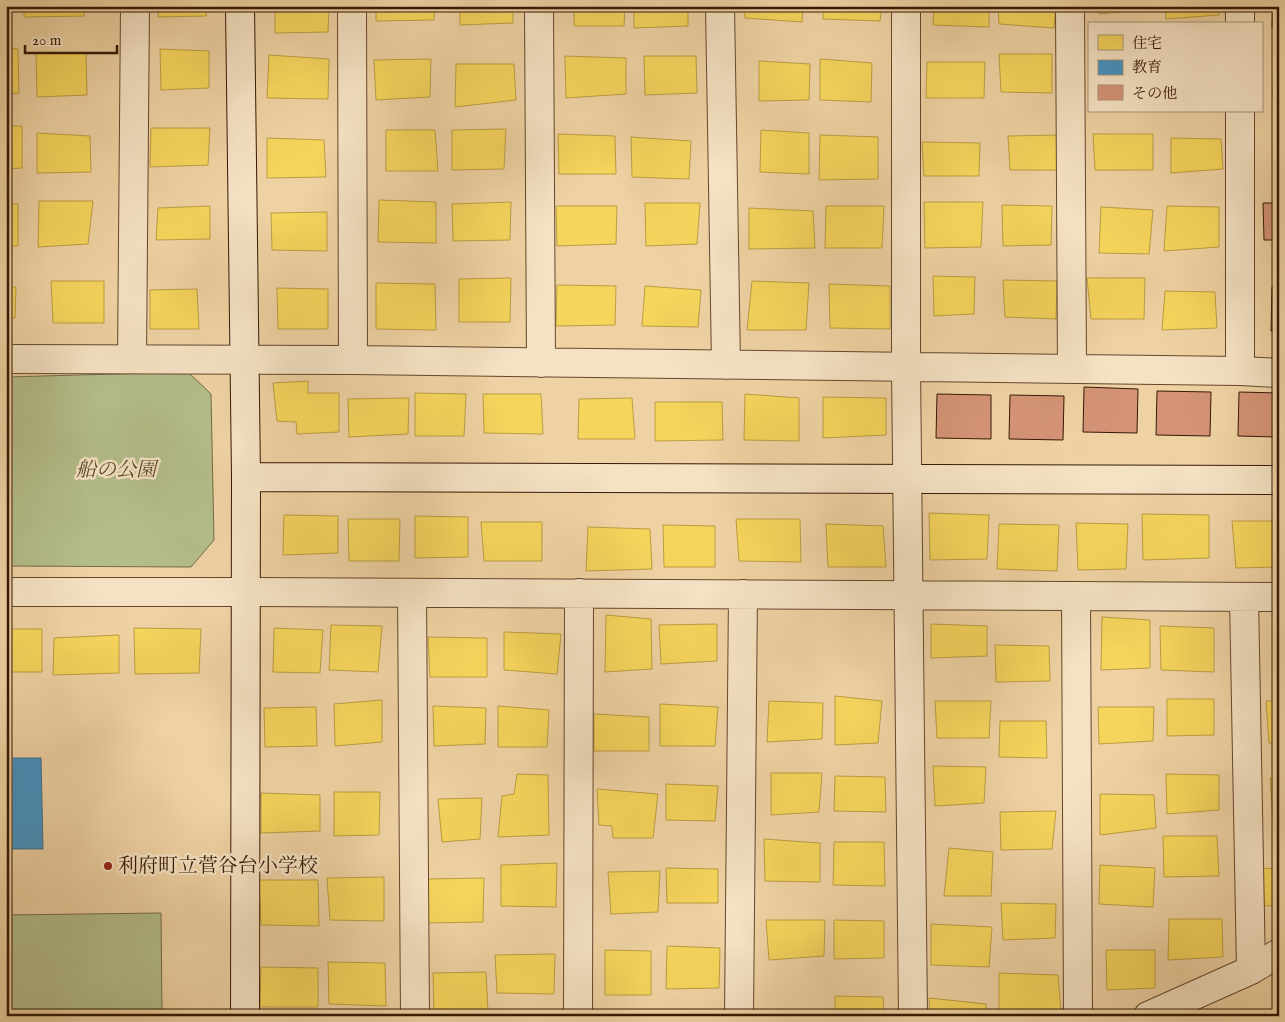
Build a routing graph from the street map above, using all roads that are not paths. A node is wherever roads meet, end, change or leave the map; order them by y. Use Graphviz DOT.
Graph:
graph roads {
  1 [pos="135,6"];
  2 [pos="240,6"];
  3 [pos="352,6"];
  4 [pos="539,6"];
  5 [pos="720,6"];
  6 [pos="906,6"];
  7 [pos="1070,6"];
  8 [pos="1240,6"];
  9 [pos="1240,22"];
  10 [pos="1240,112"];
  11 [pos="6,359"];
  12 [pos="132,359"];
  13 [pos="244,359"];
  14 [pos="353,360"];
  15 [pos="541,363"];
  16 [pos="726,365"];
  17 [pos="906,367"];
  18 [pos="1072,369"];
  19 [pos="1240,371"];
  20 [pos="1279,373"];
  21 [pos="246,478"];
  22 [pos="908,479"];
  23 [pos="1279,480"];
  24 [pos="6,592"];
  25 [pos="246,592"];
  26 [pos="412,593"];
  27 [pos="579,593"];
  28 [pos="743,594"];
  29 [pos="909,595"];
  30 [pos="1076,596"];
  31 [pos="1244,597"];
  32 [pos="1279,597"];
  33 [pos="1279,953"];
  34 [pos="1251,970"];
  35 [pos="245,1016"];
  36 [pos="415,1016"];
  37 [pos="578,1016"];
  38 [pos="739,1016"];
  39 [pos="913,1016"];
  40 [pos="1078,1016"];
  41 [pos="1148,1016"];
  1 -- 12 [label="street"];
  2 -- 13 [label="street"];
  3 -- 14 [label="street"];
  4 -- 15 [label="street"];
  5 -- 16 [label="street"];
  6 -- 17 [label="street"];
  7 -- 18 [label="street"];
  8 -- 9 [label="street"];
  10 -- 19 [label="street"];
  11 -- 12 [label="street"];
  12 -- 13 [label="street"];
  13 -- 14 [label="street"];
  13 -- 21 [label="street"];
  14 -- 15 [label="street"];
  15 -- 16 [label="street"];
  16 -- 17 [label="street"];
  17 -- 18 [label="street"];
  17 -- 22 [label="street"];
  18 -- 19 [label="street"];
  19 -- 20 [label="street"];
  21 -- 22 [label="street"];
  21 -- 25 [label="street"];
  22 -- 23 [label="street"];
  22 -- 29 [label="street"];
  24 -- 25 [label="street"];
  25 -- 26 [label="street"];
  25 -- 35 [label="street"];
  26 -- 27 [label="street"];
  26 -- 36 [label="street"];
  27 -- 28 [label="street"];
  27 -- 37 [label="street"];
  28 -- 29 [label="street"];
  28 -- 38 [label="street"];
  29 -- 30 [label="street"];
  29 -- 39 [label="street"];
  30 -- 31 [label="street"];
  30 -- 40 [label="street"];
  31 -- 32 [label="street"];
  31 -- 34 [label="street"];
  33 -- 34 [label="street"];
  34 -- 41 [label="street"];
}
